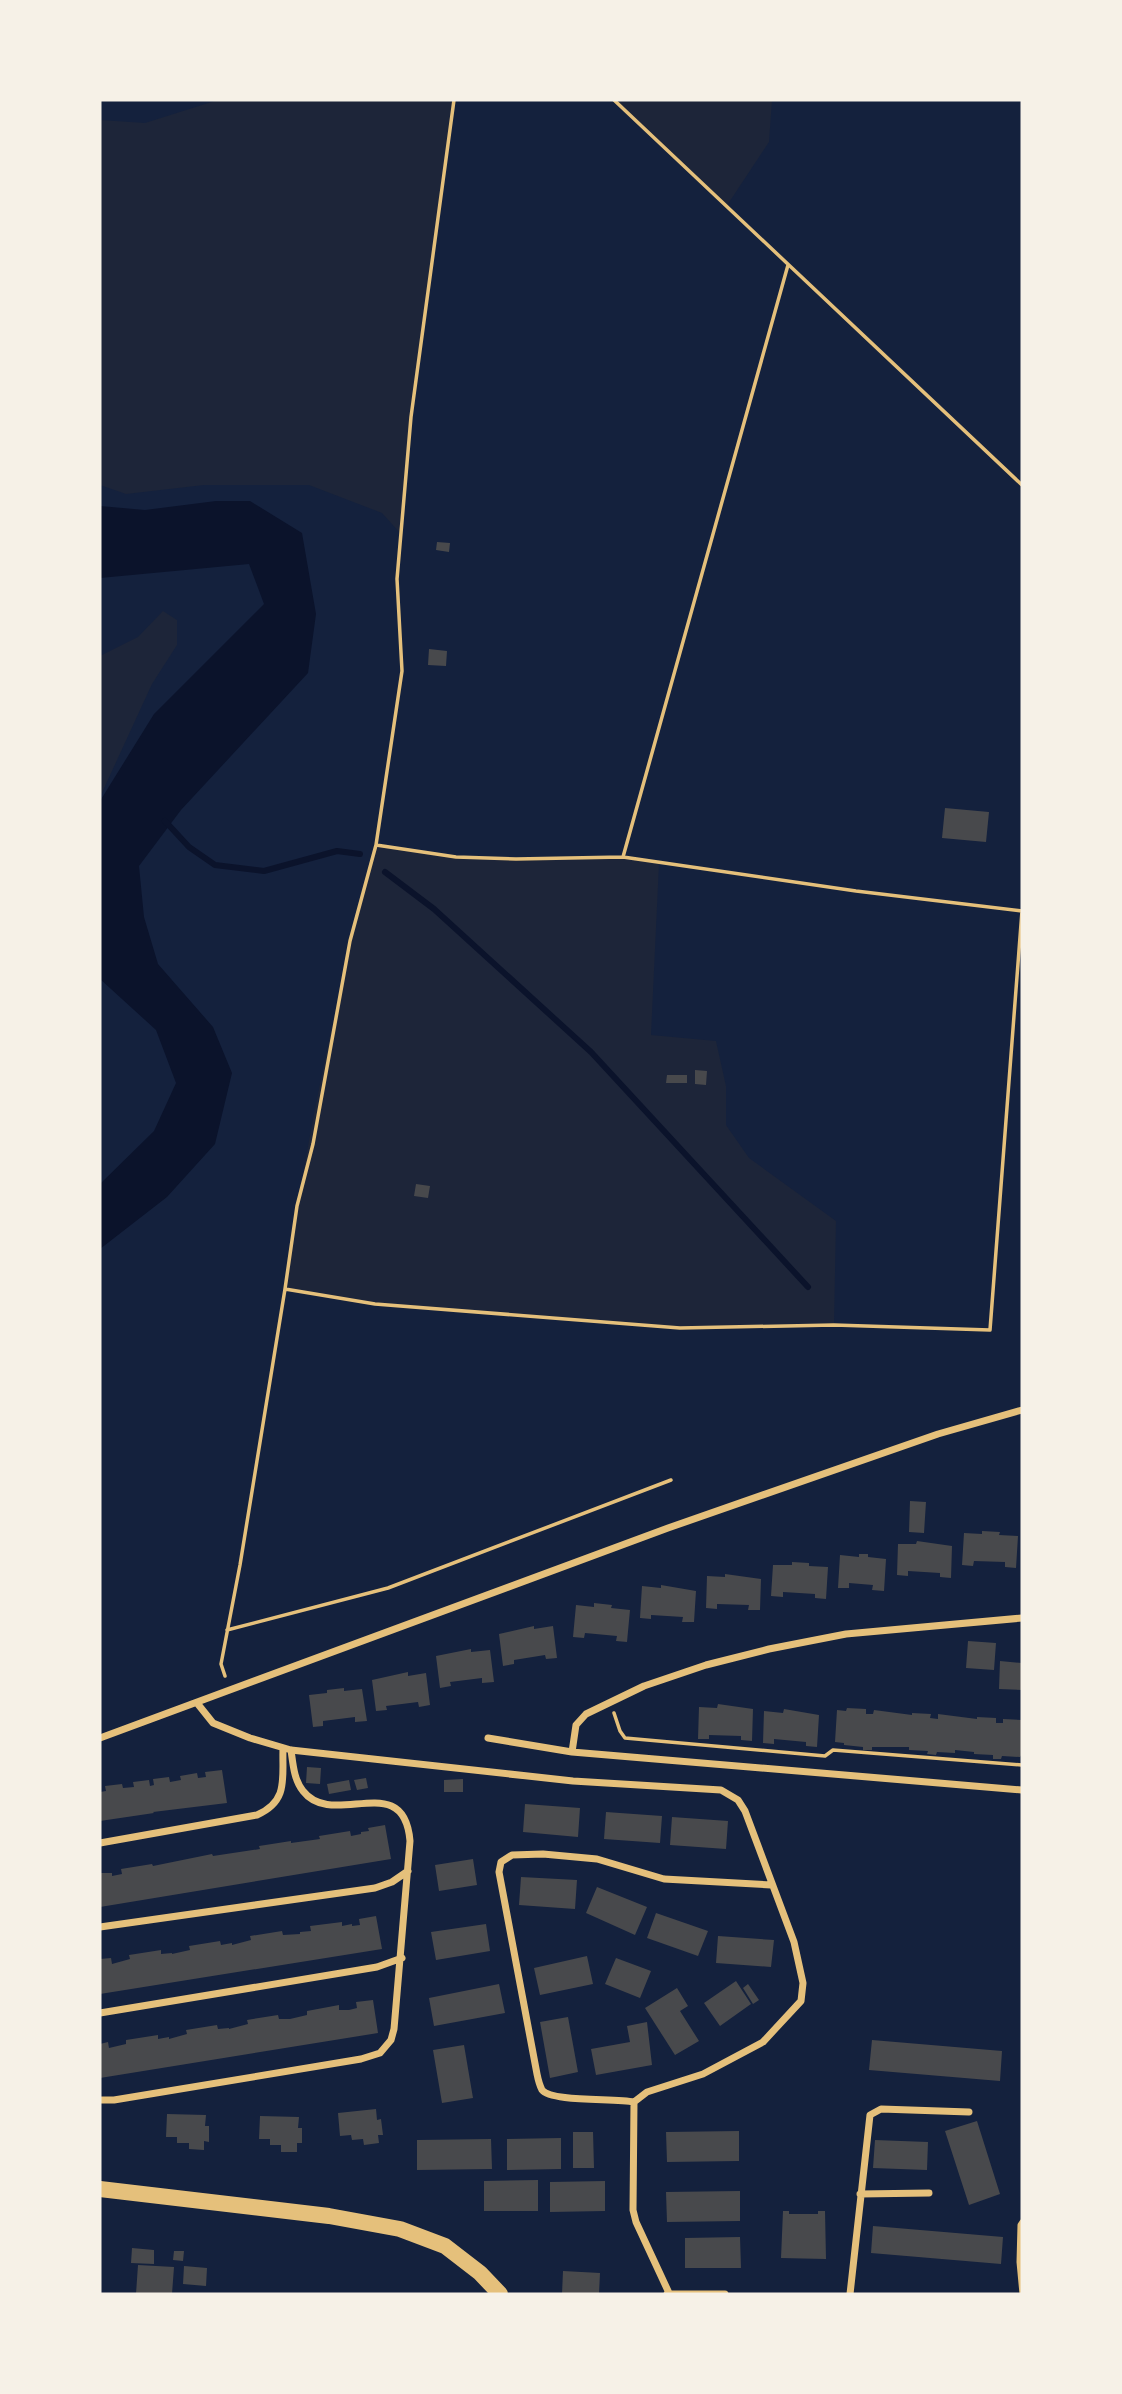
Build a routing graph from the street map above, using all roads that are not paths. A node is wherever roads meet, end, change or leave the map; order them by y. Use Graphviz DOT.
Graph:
graph roads {
  1 [pos="1022,1410"];
  2 [pos="1022,1618"];
  3 [pos="1008,1620"];
  4 [pos="1022,1624"];
  5 [pos="197,1703"];
  6 [pos="100,1738"];
  7 [pos="488,1738"];
  8 [pos="287,1749"];
  9 [pos="572,1752"];
  10 [pos="1022,1790"];
  11 [pos="100,1843"];
  12 [pos="408,1871"];
  13 [pos="771,1885"];
  14 [pos="100,1927"];
  15 [pos="402,1958"];
  16 [pos="100,2013"];
  17 [pos="100,2100"];
  18 [pos="634,2102"];
  19 [pos="969,2112"];
  20 [pos="100,2189"];
  21 [pos="929,2193"];
  22 [pos="860,2194"];
  23 [pos="1022,2222"];
  24 [pos="668,2293"];
  25 [pos="499,2294"];
  26 [pos="725,2294"];
  27 [pos="850,2294"];
  28 [pos="1022,2294"];
  1 -- 5 [label="street"];
  2 -- 3 [label="street"];
  3 -- 4 [label="street"];
  3 -- 9 [label="street"];
  5 -- 6 [label="street"];
  5 -- 8 [label="street"];
  7 -- 9 [label="street"];
  8 -- 11 [label="street"];
  8 -- 12 [label="street"];
  8 -- 13 [label="street"];
  9 -- 10 [label="street"];
  12 -- 14 [label="street"];
  12 -- 15 [label="street"];
  13 -- 18 [label="street"];
  13 -- 18 [label="street"];
  15 -- 16 [label="street"];
  15 -- 17 [label="street"];
  18 -- 24 [label="street"];
  19 -- 22 [label="street"];
  20 -- 25 [label="main road"];
  21 -- 22 [label="street"];
  22 -- 27 [label="street"];
  23 -- 28 [label="lane"];
  24 -- 26 [label="street"];
}
